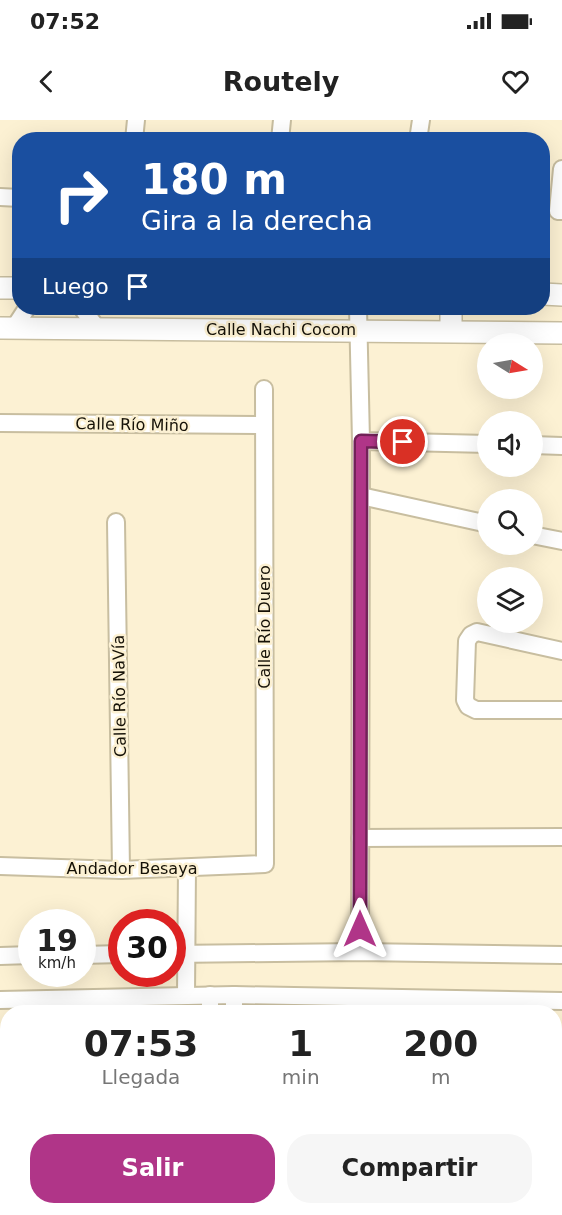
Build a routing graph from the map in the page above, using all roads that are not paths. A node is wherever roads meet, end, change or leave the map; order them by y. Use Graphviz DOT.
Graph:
graph roads {
  1 [pos="562,169"];
  2 [pos="562,211"];
  3 [pos="20,315"];
  4 [pos="87,315"];
  5 [pos="358,315"];
  6 [pos="451,315"];
  7 [pos="7,328"];
  8 [pos="97,328"];
  9 [pos="359,329"];
  10 [pos="451,331"];
  11 [pos="562,333"];
  12 [pos="264,389"];
  13 [pos="0,423"];
  14 [pos="264,425"];
  15 [pos="361,441"];
  16 [pos="477,444"];
  17 [pos="543,445"];
  18 [pos="562,446"];
  19 [pos="361,496"];
  20 [pos="116,522"];
  21 [pos="477,522"];
  22 [pos="543,537"];
  23 [pos="562,541"];
  24 [pos="562,651"];
  25 [pos="562,710"];
  26 [pos="562,837"];
  27 [pos="360,838"];
  28 [pos="265,864"];
  29 [pos="0,866"];
  30 [pos="188,868"];
  31 [pos="121,870"];
  32 [pos="184,909"];
  33 [pos="360,952"];
  34 [pos="186,954"];
  35 [pos="18,955"];
  36 [pos="562,955"];
  37 [pos="0,956"];
  38 [pos="185,987"];
  39 [pos="186,995"];
  40 [pos="210,995"];
  41 [pos="234,995"];
  42 [pos="0,1000"];
  43 [pos="562,1001"];
  44 [pos="210,1005"];
  45 [pos="234,1005"];
  1 -- 2 [label="street"];
  3 -- 7 [label="street"];
  4 -- 8 [label="street"];
  5 -- 9 [label="street"];
  6 -- 10 [label="street"];
  7 -- 8 [label="street, Calle Nachi Cocom"];
  8 -- 9 [label="street, Calle Nachi Cocom"];
  9 -- 10 [label="street, Calle Nachi Cocom"];
  9 -- 15 [label="street"];
  10 -- 11 [label="street, Calle Nachi Cocom"];
  12 -- 14 [label="street, Calle Río Duero"];
  13 -- 14 [label="street, Calle Río Miño"];
  14 -- 28 [label="street, Calle Río Duero"];
  15 -- 16 [label="street"];
  15 -- 19 [label="street"];
  17 -- 18 [label="street"];
  19 -- 21 [label="street"];
  19 -- 27 [label="street"];
  20 -- 31 [label="street, Calle Río NaVía"];
  22 -- 23 [label="street"];
  24 -- 25 [label="street"];
  26 -- 27 [label="street"];
  27 -- 33 [label="street"];
  28 -- 30 [label="street, Andador Besaya"];
  29 -- 31 [label="street, Andador Besaya"];
  30 -- 31 [label="street, Andador Besaya"];
  30 -- 32 [label="street"];
  33 -- 34 [label="street"];
  33 -- 36 [label="street"];
  35 -- 37 [label="street"];
  38 -- 39 [label="street"];
  39 -- 40 [label="street"];
  39 -- 42 [label="street"];
  40 -- 41 [label="street"];
  40 -- 44 [label="street"];
  41 -- 43 [label="street"];
  41 -- 45 [label="street"];
}
